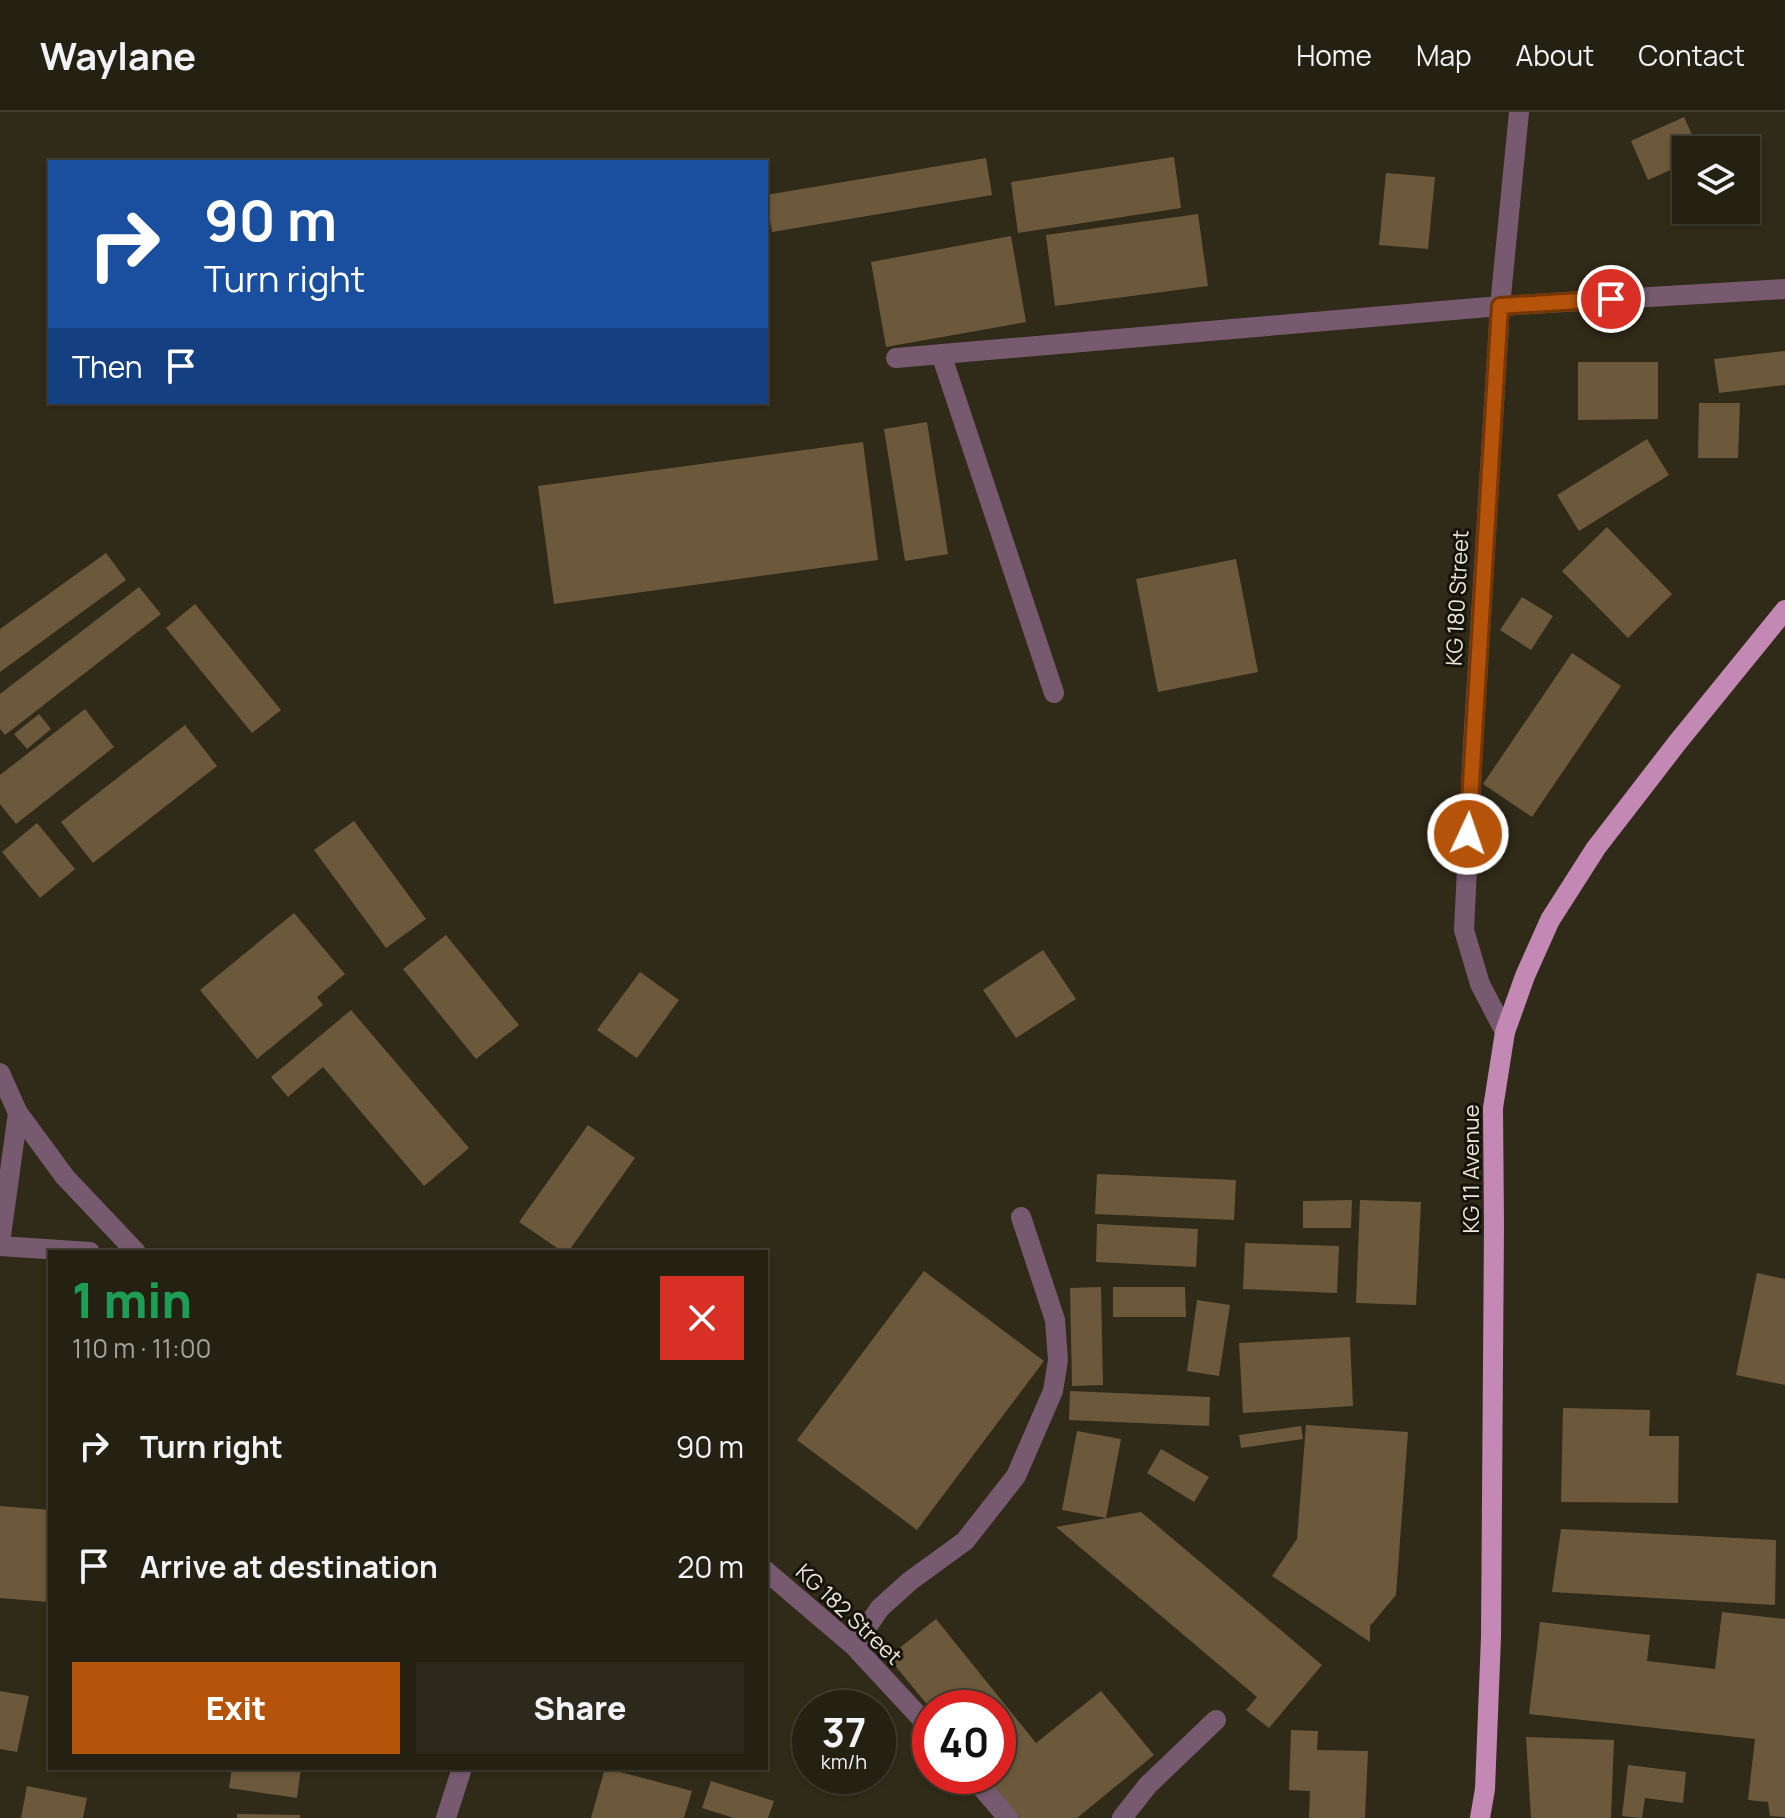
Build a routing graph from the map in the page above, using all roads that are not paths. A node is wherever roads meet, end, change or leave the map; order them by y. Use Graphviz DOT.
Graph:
graph roads {
  1 [pos="1519,112"];
  2 [pos="1785,289"];
  3 [pos="1500,306"];
  4 [pos="941,354"];
  5 [pos="896,358"];
  6 [pos="1785,610"];
  7 [pos="1054,693"];
  8 [pos="1505,1032"];
  9 [pos="0,1073"];
  10 [pos="18,1113"];
  11 [pos="1021,1217"];
  12 [pos="0,1244"];
  13 [pos="68,1250"];
  14 [pos="134,1250"];
  15 [pos="768,1573"];
  16 [pos="854,1646"];
  17 [pos="912,1709"];
  18 [pos="1216,1720"];
  19 [pos="461,1770"];
  20 [pos="987,1794"];
  21 [pos="446,1818"];
  22 [pos="1008,1818"];
  23 [pos="1122,1818"];
  24 [pos="1480,1818"];
  1 -- 3 [label="street, KG 180 Street"];
  2 -- 3 [label="street"];
  3 -- 4 [label="street"];
  3 -- 8 [label="street, KG 180 Street"];
  4 -- 5 [label="street"];
  4 -- 7 [label="street"];
  6 -- 8 [label="main road, KG 11 Avenue"];
  8 -- 24 [label="main road, KG 11 Avenue"];
  9 -- 10 [label="street"];
  10 -- 12 [label="street"];
  10 -- 14 [label="street"];
  11 -- 16 [label="street"];
  12 -- 13 [label="street"];
  15 -- 16 [label="street, KG 182 Street"];
  16 -- 17 [label="street, KG 182 Street"];
  18 -- 23 [label="street"];
  19 -- 21 [label="street"];
  20 -- 22 [label="street"];
}
